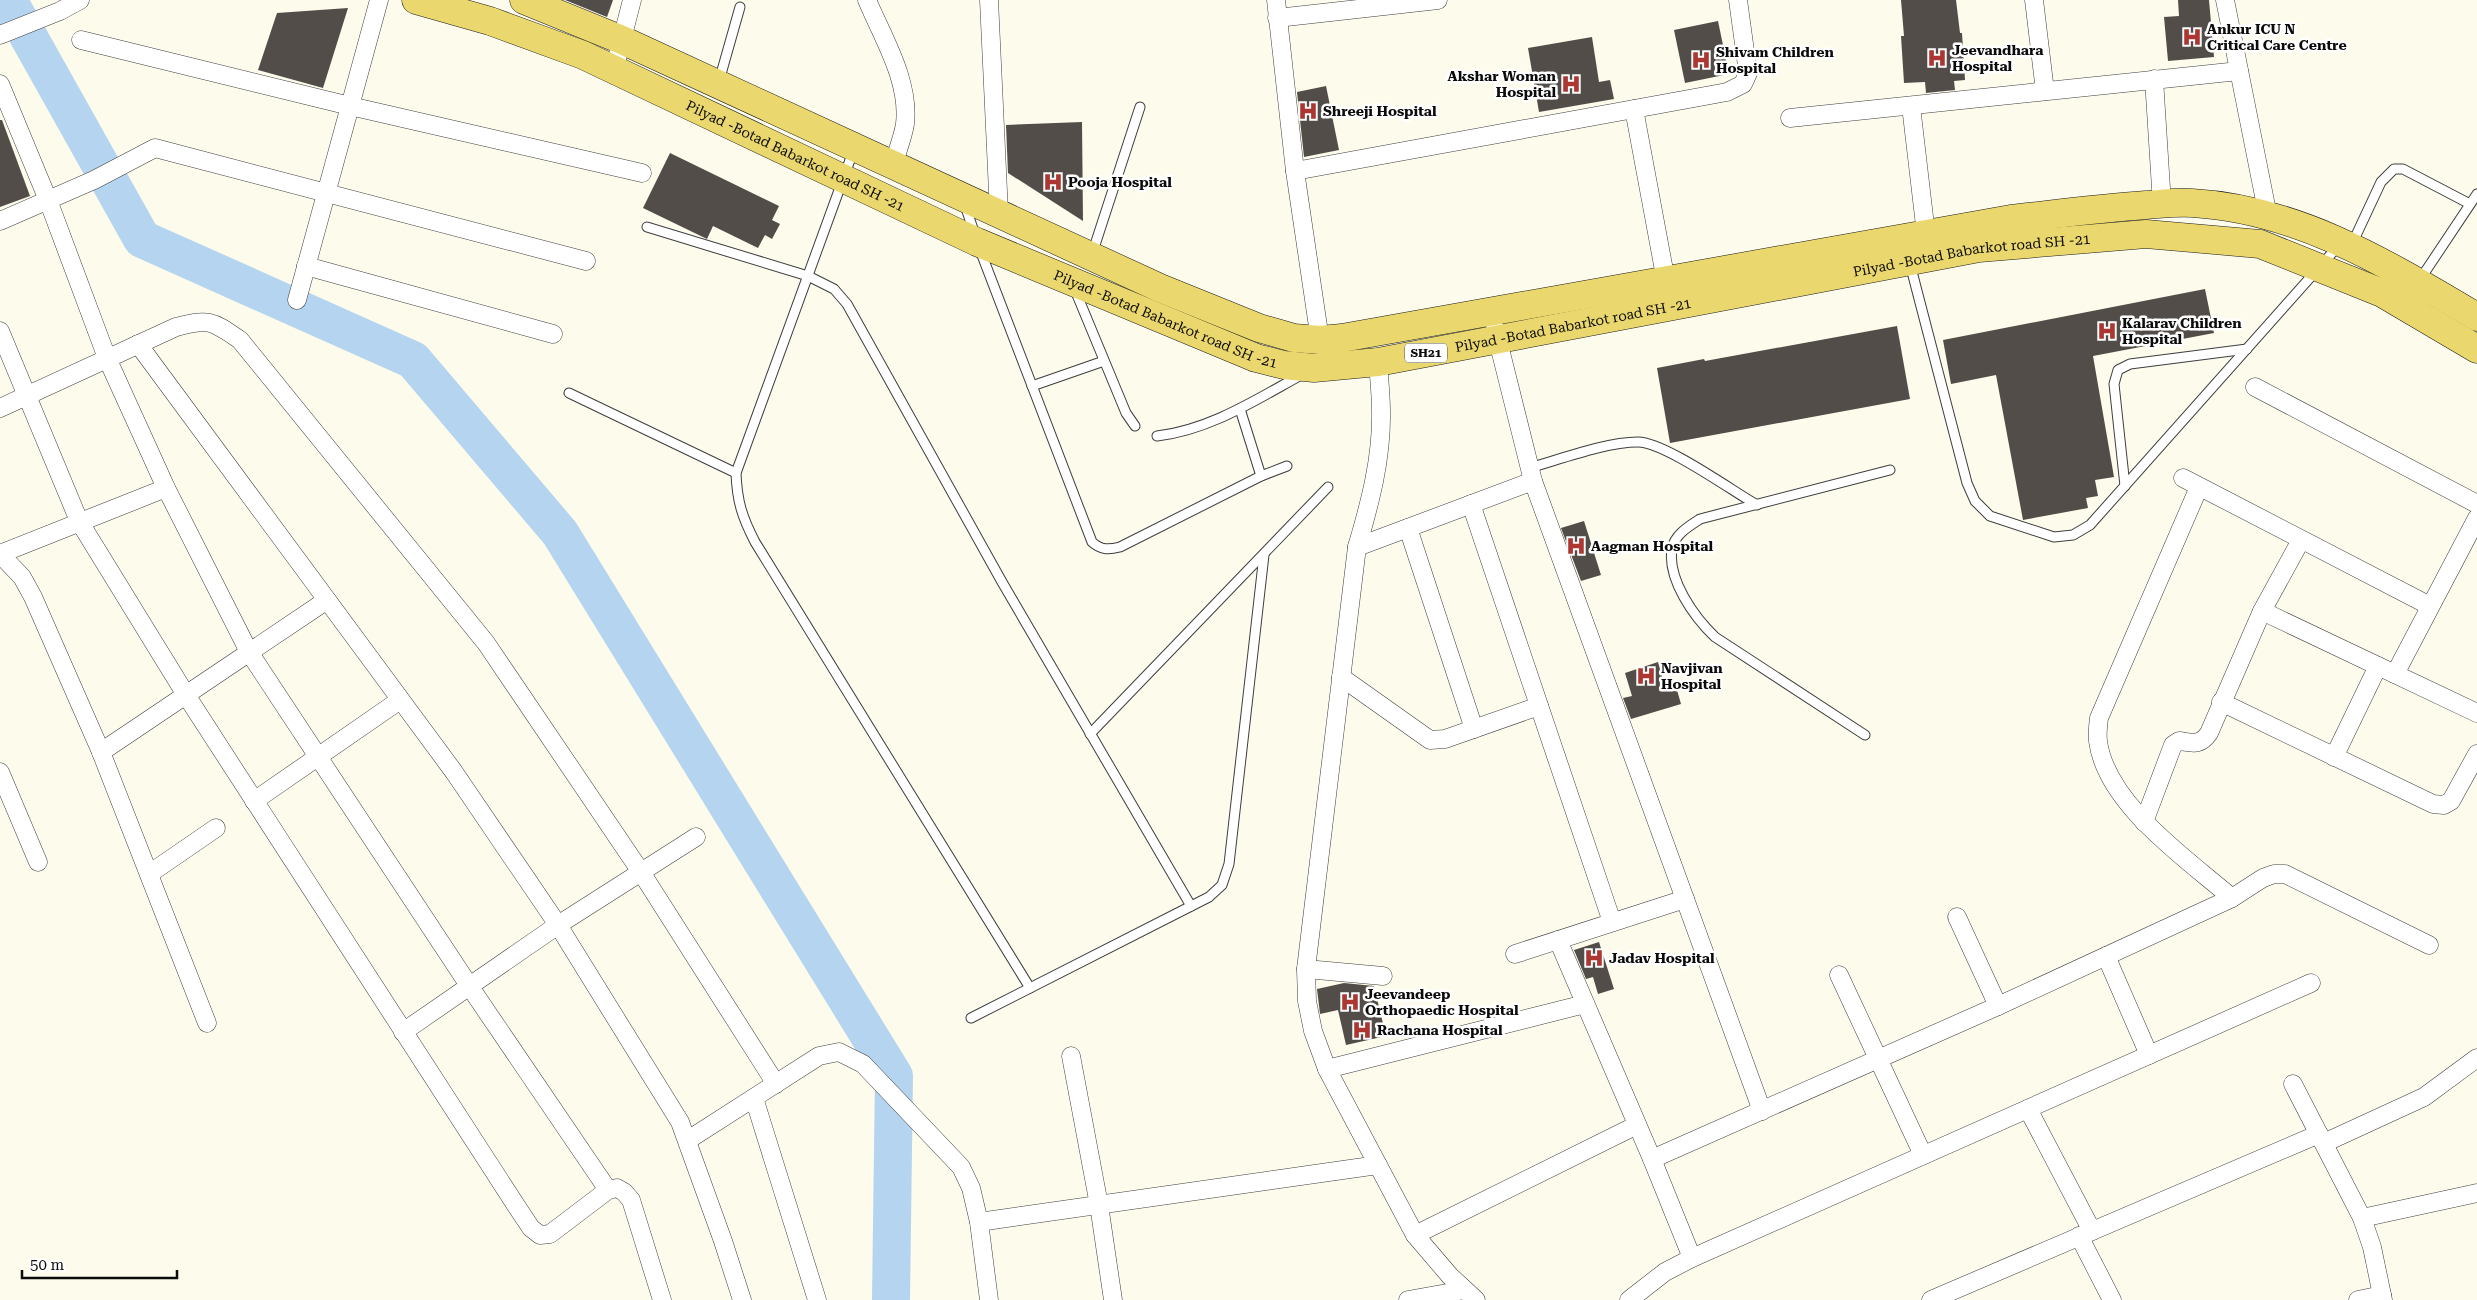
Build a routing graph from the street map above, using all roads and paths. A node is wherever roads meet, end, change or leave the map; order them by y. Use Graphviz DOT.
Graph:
graph roads {
  1 [pos="80,0"];
  2 [pos="379,0"];
  3 [pos="416,0"];
  4 [pos="524,0"];
  5 [pos="632,0"];
  6 [pos="867,0"];
  7 [pos="989,0"];
  8 [pos="1276,0"];
  9 [pos="1438,0"];
  10 [pos="1738,0"];
  11 [pos="2034,0"];
  12 [pos="2225,0"];
  13 [pos="1417,1"];
  14 [pos="740,7"];
  15 [pos="1276,18"];
  16 [pos="1,35"];
  17 [pos="80,40"];
  18 [pos="622,40"];
  19 [pos="614,70"];
  20 [pos="2239,71"];
  21 [pos="2154,80"];
  22 [pos="0,84"];
  23 [pos="719,84"];
  24 [pos="2045,91"];
  25 [pos="350,106"];
  26 [pos="1911,106"];
  27 [pos="1140,107"];
  28 [pos="1634,109"];
  29 [pos="1790,118"];
  30 [pos="854,147"];
  31 [pos="893,165"];
  32 [pos="1295,171"];
  33 [pos="642,173"];
  34 [pos="844,180"];
  35 [pos="326,192"];
  36 [pos="2477,194"];
  37 [pos="962,196"];
  38 [pos="48,200"];
  39 [pos="2162,204"];
  40 [pos="2470,204"];
  41 [pos="999,213"];
  42 [pos="2268,216"];
  43 [pos="0,221"];
  44 [pos="646,227"];
  45 [pos="1926,234"];
  46 [pos="977,242"];
  47 [pos="2346,244"];
  48 [pos="1091,256"];
  49 [pos="586,261"];
  50 [pos="1910,261"];
  51 [pos="306,266"];
  52 [pos="2320,268"];
  53 [pos="808,276"];
  54 [pos="1071,280"];
  55 [pos="1666,281"];
  56 [pos="2419,282"];
  57 [pos="297,300"];
  58 [pos="1492,312"];
  59 [pos="2477,317"];
  60 [pos="0,330"];
  61 [pos="553,334"];
  62 [pos="1320,340"];
  63 [pos="1497,340"];
  64 [pos="138,344"];
  65 [pos="2247,349"];
  66 [pos="2477,350"];
  67 [pos="107,358"];
  68 [pos="1104,361"];
  69 [pos="1378,362"];
  70 [pos="1314,368"];
  71 [pos="1032,386"];
  72 [pos="2255,387"];
  73 [pos="569,393"];
  74 [pos="28,395"];
  75 [pos="0,408"];
  76 [pos="1240,409"];
  77 [pos="1135,426"];
  78 [pos="1157,436"];
  79 [pos="1287,466"];
  80 [pos="1890,470"];
  81 [pos="736,473"];
  82 [pos="1531,474"];
  83 [pos="1261,476"];
  84 [pos="2183,478"];
  85 [pos="2125,486"];
  86 [pos="1328,487"];
  87 [pos="2199,487"];
  88 [pos="166,488"];
  89 [pos="1471,504"];
  90 [pos="2477,504"];
  91 [pos="1757,505"];
  92 [pos="2477,518"];
  93 [pos="79,521"];
  94 [pos="1408,528"];
  95 [pos="2301,540"];
  96 [pos="1357,547"];
  97 [pos="0,554"];
  98 [pos="1264,555"];
  99 [pos="326,600"];
  100 [pos="2430,606"];
  101 [pos="2262,611"];
  102 [pos="249,652"];
  103 [pos="2378,666"];
  104 [pos="2395,674"];
  105 [pos="1341,677"];
  106 [pos="186,695"];
  107 [pos="400,700"];
  108 [pos="2221,702"];
  109 [pos="1539,706"];
  110 [pos="2477,713"];
  111 [pos="1474,729"];
  112 [pos="1090,734"];
  113 [pos="1865,735"];
  114 [pos="101,752"];
  115 [pos="2477,754"];
  116 [pos="319,757"];
  117 [pos="2334,757"];
  118 [pos="0,772"];
  119 [pos="254,801"];
  120 [pos="2144,822"];
  121 [pos="216,828"];
  122 [pos="696,837"];
  123 [pos="38,862"];
  124 [pos="641,872"];
  125 [pos="149,874"];
  126 [pos="2232,898"];
  127 [pos="1685,899"];
  128 [pos="1190,906"];
  129 [pos="1957,917"];
  130 [pos="1612,922"];
  131 [pos="558,925"];
  132 [pos="1558,940"];
  133 [pos="2428,945"];
  134 [pos="1515,954"];
  135 [pos="2106,956"];
  136 [pos="1306,969"];
  137 [pos="1839,975"];
  138 [pos="1383,976"];
  139 [pos="2310,983"];
  140 [pos="470,987"];
  141 [pos="1030,988"];
  142 [pos="1584,1004"];
  143 [pos="1998,1006"];
  144 [pos="971,1018"];
  145 [pos="207,1023"];
  146 [pos="403,1032"];
  147 [pos="2149,1054"];
  148 [pos="1071,1056"];
  149 [pos="2477,1058"];
  150 [pos="1880,1060"];
  151 [pos="1327,1069"];
  152 [pos="2477,1073"];
  153 [pos="2446,1080"];
  154 [pos="776,1084"];
  155 [pos="2293,1084"];
  156 [pos="754,1098"];
  157 [pos="2028,1109"];
  158 [pos="1762,1111"];
  159 [pos="1637,1125"];
  160 [pos="2321,1139"];
  161 [pos="688,1140"];
  162 [pos="1923,1155"];
  163 [pos="1652,1159"];
  164 [pos="1378,1165"];
  165 [pos="608,1190"];
  166 [pos="2477,1192"];
  167 [pos="1099,1205"];
  168 [pos="2362,1218"];
  169 [pos="979,1222"];
  170 [pos="2086,1233"];
  171 [pos="1414,1235"];
  172 [pos="1692,1258"];
  173 [pos="1470,1295"];
  174 [pos="2382,1298"];
  175 [pos="662,1300"];
  176 [pos="742,1300"];
  177 [pos="817,1300"];
  178 [pos="988,1300"];
  179 [pos="1113,1300"];
  180 [pos="1408,1300"];
  181 [pos="1629,1300"];
  182 [pos="1930,1300"];
  183 [pos="2112,1300"];
  184 [pos="2358,1300"];
  1 -- 16 [label="street"];
  2 -- 25 [label="street"];
  3 -- 19 [label="main road, Pilyad -Botad Babarkot road SH -21 / SH21"];
  4 -- 18 [label="main road, Pilyad -Botad Babarkot road SH -21 / SH21"];
  5 -- 18 [label="street"];
  6 -- 31 [label="street"];
  7 -- 41 [label="street"];
  8 -- 15 [label="street"];
  9 -- 13 [label="street"];
  10 -- 28 [label="street"];
  11 -- 24 [label="street"];
  12 -- 20 [label="street"];
  13 -- 15 [label="street"];
  14 -- 23 [label="lane"];
  15 -- 32 [label="street"];
  17 -- 25 [label="street"];
  18 -- 19 [label="street"];
  18 -- 23 [label="main road, Pilyad -Botad Babarkot road SH -21 / SH21"];
  19 -- 34 [label="main road, Pilyad -Botad Babarkot road SH -21 / SH21"];
  20 -- 21 [label="street"];
  20 -- 42 [label="street"];
  21 -- 24 [label="street"];
  21 -- 39 [label="street"];
  22 -- 38 [label="street"];
  23 -- 30 [label="main road, Pilyad -Botad Babarkot road SH -21 / SH21"];
  24 -- 26 [label="street"];
  25 -- 33 [label="street"];
  25 -- 35 [label="street"];
  26 -- 29 [label="street"];
  26 -- 45 [label="street"];
  27 -- 48 [label="lane"];
  28 -- 32 [label="street"];
  28 -- 55 [label="street"];
  30 -- 31 [label="main road, Pilyad -Botad Babarkot road SH -21 / SH21"];
  30 -- 34 [label="lane"];
  31 -- 37 [label="main road, Pilyad -Botad Babarkot road SH -21 / SH21"];
  32 -- 62 [label="street"];
  34 -- 46 [label="main road, Pilyad -Botad Babarkot road SH -21 / SH21"];
  34 -- 53 [label="lane"];
  35 -- 38 [label="street"];
  35 -- 49 [label="street"];
  35 -- 51 [label="street"];
  36 -- 40 [label="lane"];
  37 -- 41 [label="main road, Pilyad -Botad Babarkot road SH -21 / SH21"];
  37 -- 46 [label="lane"];
  38 -- 43 [label="street"];
  38 -- 67 [label="street"];
  39 -- 42 [label="main road, Pilyad -Botad Babarkot road SH -21 / SH21"];
  39 -- 45 [label="main road, Pilyad -Botad Babarkot road SH -21 / SH21"];
  40 -- 47 [label="lane"];
  40 -- 56 [label="lane"];
  41 -- 48 [label="main road, Pilyad -Botad Babarkot road SH -21 / SH21"];
  42 -- 47 [label="main road, Pilyad -Botad Babarkot road SH -21 / SH21"];
  44 -- 53 [label="lane"];
  45 -- 55 [label="main road, Pilyad -Botad Babarkot road SH -21 / SH21"];
  46 -- 54 [label="main road, Pilyad -Botad Babarkot road SH -21 / SH21"];
  46 -- 71 [label="lane"];
  47 -- 52 [label="lane"];
  47 -- 56 [label="main road, Pilyad -Botad Babarkot road SH -21 / SH21"];
  48 -- 62 [label="main road, Pilyad -Botad Babarkot road SH -21 / SH21"];
  50 -- 52 [label="main road, Pilyad -Botad Babarkot road SH -21 / SH21"];
  50 -- 63 [label="main road, Pilyad -Botad Babarkot road SH -21 / SH21"];
  50 -- 85 [label="lane"];
  51 -- 57 [label="street"];
  51 -- 61 [label="street"];
  52 -- 65 [label="lane"];
  52 -- 66 [label="main road, Pilyad -Botad Babarkot road SH -21 / SH21"];
  53 -- 81 [label="lane"];
  53 -- 112 [label="lane"];
  54 -- 68 [label="lane"];
  54 -- 70 [label="main road, Pilyad -Botad Babarkot road SH -21 / SH21"];
  55 -- 58 [label="main road, Pilyad -Botad Babarkot road SH -21 / SH21"];
  56 -- 59 [label="main road, Pilyad -Botad Babarkot road SH -21 / SH21"];
  58 -- 62 [label="main road, Pilyad -Botad Babarkot road SH -21 / SH21"];
  58 -- 63 [label="street"];
  60 -- 74 [label="street"];
  63 -- 69 [label="main road, Pilyad -Botad Babarkot road SH -21 / SH21"];
  63 -- 82 [label="street"];
  64 -- 67 [label="street"];
  64 -- 99 [label="street"];
  64 -- 124 [label="street"];
  65 -- 85 [label="lane"];
  65 -- 85 [label="lane"];
  67 -- 74 [label="street"];
  67 -- 88 [label="street"];
  68 -- 71 [label="lane"];
  68 -- 77 [label="lane"];
  69 -- 70 [label="main road, Pilyad -Botad Babarkot road SH -21 / SH21"];
  69 -- 96 [label="street"];
  70 -- 76 [label="lane"];
  71 -- 83 [label="lane"];
  72 -- 90 [label="street"];
  73 -- 81 [label="lane"];
  74 -- 75 [label="street"];
  74 -- 93 [label="street"];
  76 -- 78 [label="lane"];
  76 -- 83 [label="lane"];
  79 -- 83 [label="lane"];
  80 -- 91 [label="lane"];
  81 -- 141 [label="lane"];
  82 -- 89 [label="street"];
  82 -- 91 [label="lane"];
  82 -- 127 [label="street"];
  84 -- 87 [label="street"];
  86 -- 98 [label="lane"];
  87 -- 95 [label="street"];
  87 -- 120 [label="street"];
  88 -- 93 [label="street"];
  88 -- 102 [label="street"];
  89 -- 94 [label="street"];
  89 -- 109 [label="street"];
  91 -- 113 [label="lane"];
  92 -- 100 [label="street"];
  93 -- 97 [label="street"];
  93 -- 106 [label="street"];
  94 -- 96 [label="street"];
  94 -- 111 [label="street"];
  95 -- 100 [label="street"];
  95 -- 101 [label="street"];
  96 -- 105 [label="street"];
  97 -- 114 [label="street"];
  98 -- 112 [label="lane"];
  98 -- 128 [label="lane"];
  99 -- 102 [label="street"];
  99 -- 107 [label="street"];
  100 -- 104 [label="street"];
  101 -- 103 [label="street"];
  101 -- 108 [label="street"];
  102 -- 106 [label="street"];
  102 -- 116 [label="street"];
  103 -- 104 [label="street"];
  103 -- 117 [label="street"];
  104 -- 110 [label="street"];
  105 -- 111 [label="street"];
  105 -- 136 [label="street"];
  106 -- 114 [label="street"];
  106 -- 119 [label="street"];
  107 -- 116 [label="street"];
  107 -- 131 [label="street"];
  108 -- 117 [label="street"];
  108 -- 120 [label="street"];
  109 -- 111 [label="street"];
  109 -- 130 [label="street"];
  112 -- 128 [label="lane"];
  114 -- 125 [label="street"];
  115 -- 117 [label="street"];
  116 -- 119 [label="street"];
  116 -- 140 [label="street"];
  118 -- 123 [label="street"];
  119 -- 146 [label="street"];
  120 -- 126 [label="street"];
  121 -- 125 [label="street"];
  122 -- 124 [label="street"];
  124 -- 131 [label="street"];
  124 -- 154 [label="street"];
  125 -- 145 [label="street"];
  126 -- 133 [label="street"];
  126 -- 135 [label="street"];
  127 -- 130 [label="street"];
  127 -- 158 [label="street"];
  128 -- 141 [label="lane"];
  129 -- 143 [label="street"];
  130 -- 132 [label="street"];
  131 -- 140 [label="street"];
  131 -- 161 [label="street"];
  132 -- 134 [label="street"];
  132 -- 142 [label="street"];
  135 -- 143 [label="street"];
  135 -- 147 [label="street"];
  136 -- 138 [label="street"];
  136 -- 151 [label="street"];
  137 -- 150 [label="street"];
  139 -- 147 [label="street"];
  140 -- 146 [label="street"];
  140 -- 165 [label="street"];
  141 -- 144 [label="lane"];
  142 -- 151 [label="street"];
  142 -- 159 [label="street"];
  143 -- 150 [label="street"];
  146 -- 165 [label="street"];
  147 -- 157 [label="street"];
  148 -- 167 [label="street"];
  149 -- 153 [label="street"];
  150 -- 158 [label="street"];
  150 -- 162 [label="street"];
  151 -- 164 [label="street"];
  152 -- 153 [label="street"];
  153 -- 160 [label="street"];
  154 -- 156 [label="street"];
  154 -- 169 [label="street"];
  155 -- 160 [label="street"];
  156 -- 161 [label="street"];
  156 -- 177 [label="street"];
  157 -- 162 [label="street"];
  157 -- 170 [label="street"];
  158 -- 163 [label="street"];
  159 -- 163 [label="street"];
  159 -- 171 [label="street"];
  160 -- 168 [label="street"];
  160 -- 170 [label="street"];
  161 -- 176 [label="street"];
  162 -- 172 [label="street"];
  163 -- 172 [label="street"];
  164 -- 167 [label="street"];
  164 -- 171 [label="street"];
  165 -- 175 [label="street"];
  166 -- 168 [label="street"];
  167 -- 169 [label="street"];
  167 -- 179 [label="street"];
  168 -- 174 [label="street"];
  169 -- 178 [label="street"];
  170 -- 182 [label="street"];
  170 -- 183 [label="street"];
  171 -- 173 [label="street"];
  172 -- 181 [label="street"];
  173 -- 180 [label="street"];
  174 -- 184 [label="street"];
}
